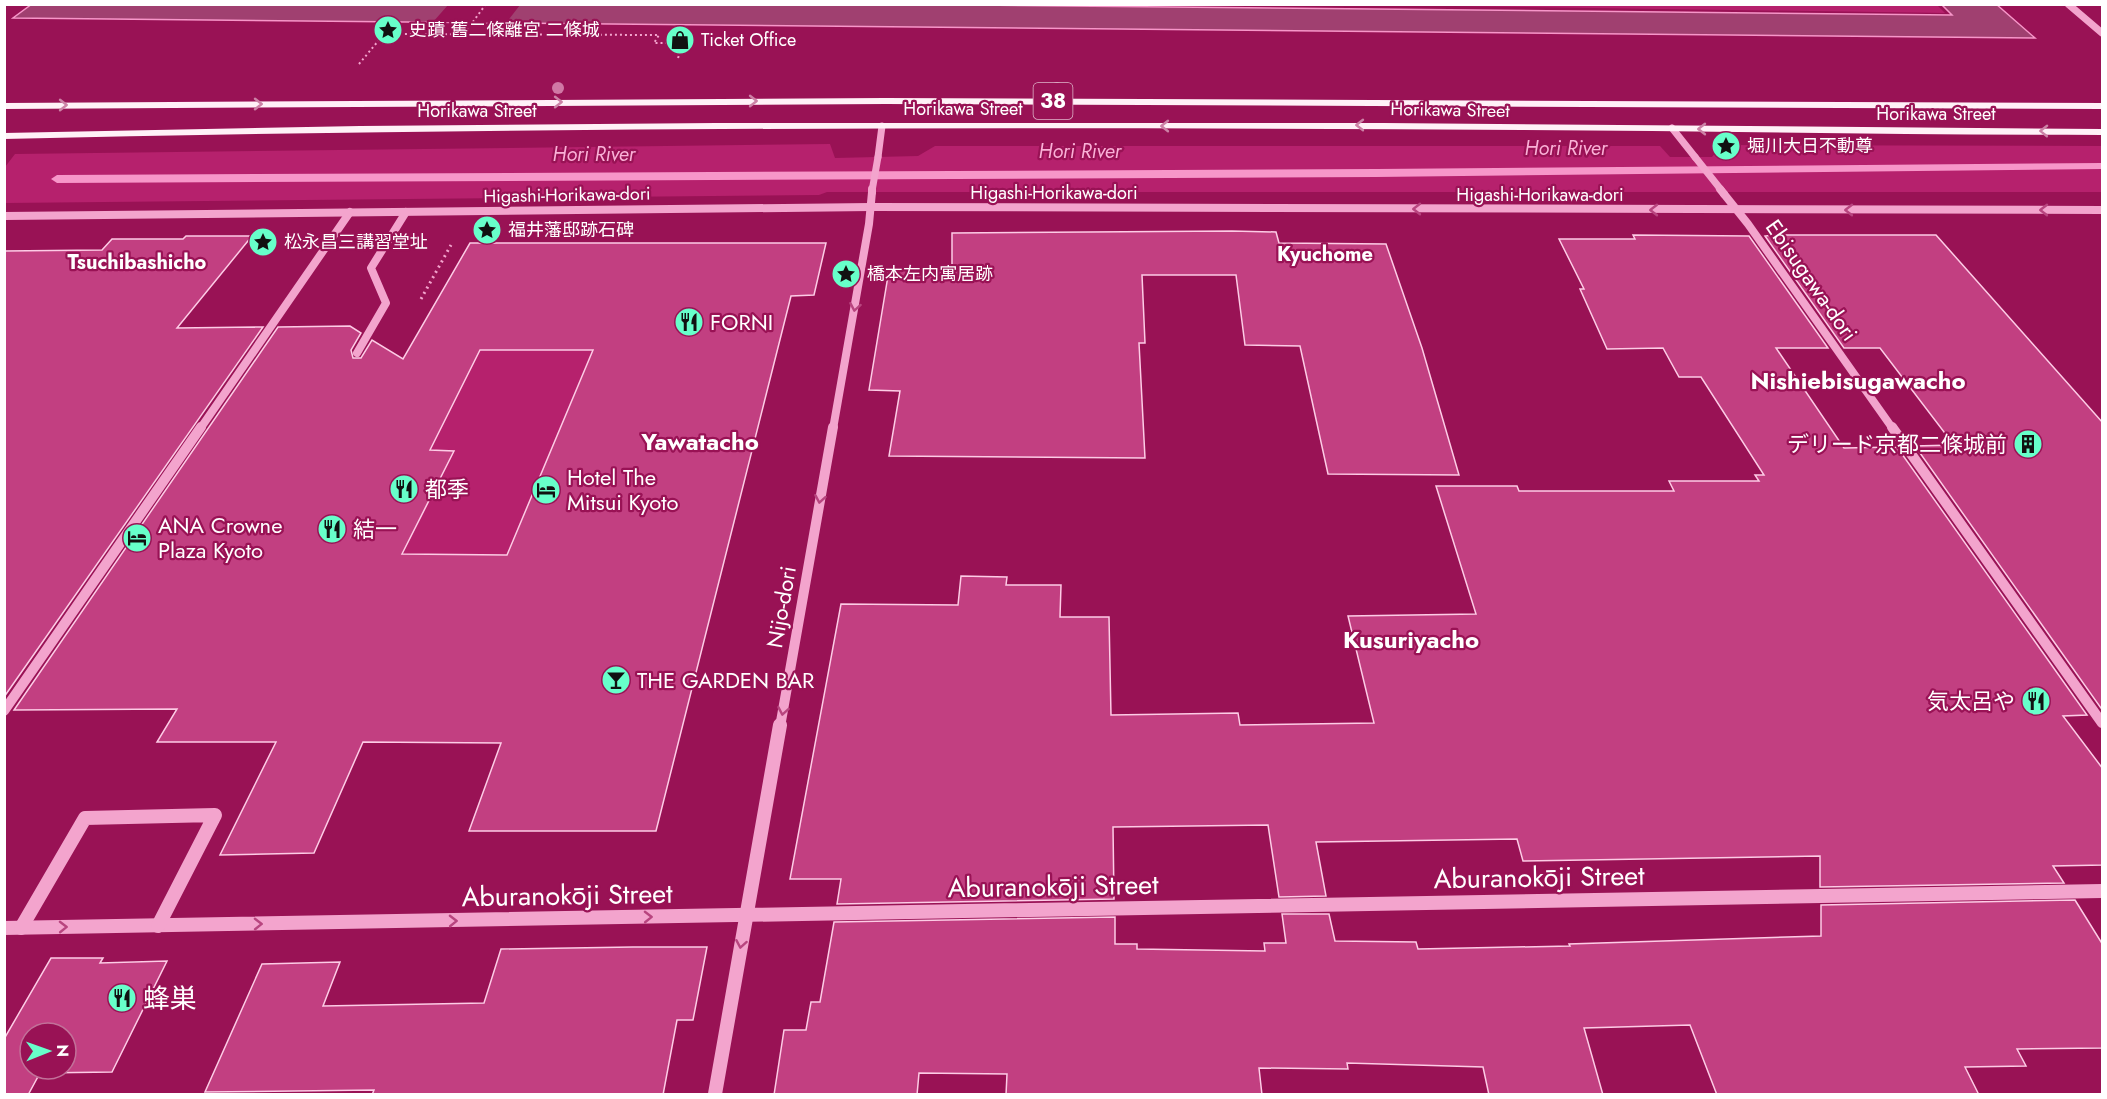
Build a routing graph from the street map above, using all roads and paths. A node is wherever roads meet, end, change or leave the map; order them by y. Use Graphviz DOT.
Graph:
graph roads {
  1 [pos="486,4"];
  2 [pos="2068,4"];
  3 [pos="2103,33"];
  4 [pos="464,34"];
  5 [pos="678,58"];
  6 [pos="360,64"];
  7 [pos="4,106"];
  8 [pos="2103,106"];
  9 [pos="882,126"];
  10 [pos="1672,128"];
  11 [pos="2103,132"];
  12 [pos="4,136"];
  13 [pos="871,207"];
  14 [pos="1737,210"];
  15 [pos="2103,210"];
  16 [pos="406,212"];
  17 [pos="350,213"];
  18 [pos="4,216"];
  19 [pos="357,353"];
  20 [pos="4,711"];
  21 [pos="2103,723"];
  22 [pos="2103,891"];
  23 [pos="746,916"];
  24 [pos="158,926"];
  25 [pos="4,928"];
  26 [pos="21,928"];
  27 [pos="714,1095"];
  1 -- 4 [label="path"];
  2 -- 3 [label="street"];
  4 -- 5 [label="path"];
  4 -- 6 [label="path"];
  7 -- 8 [label="main road, Horikawa Street / 38, one-way"];
  10 -- 9 [label="main road, Horikawa Street / 38, one-way"];
  9 -- 12 [label="main road, Horikawa Street / 38"];
  9 -- 13 [label="street, Nijo-dori, bridge"];
  11 -- 10 [label="main road, Horikawa Street / 38, one-way"];
  10 -- 14 [label="street, Ebisugawa-dori, bridge"];
  14 -- 13 [label="street, Higashi-Horikawa-dori, one-way"];
  13 -- 16 [label="street, Higashi-Horikawa-dori"];
  13 -- 23 [label="street, Nijo-dori, one-way"];
  15 -- 14 [label="street, Higashi-Horikawa-dori, one-way"];
  14 -- 21 [label="street, Ebisugawa-dori"];
  16 -- 17 [label="street, Higashi-Horikawa-dori"];
  16 -- 19 [label="street"];
  17 -- 18 [label="street, Higashi-Horikawa-dori"];
  17 -- 20 [label="street"];
  22 -- 23 [label="street, Aburanokōji Street"];
  24 -- 23 [label="street, Aburanokōji Street, one-way"];
  23 -- 27 [label="street, Nijo-dori, one-way"];
  26 -- 24 [label="street, Aburanokōji Street, one-way"];
  24 -- 26 [label="street"];
  25 -- 26 [label="street, Aburanokōji Street"];
}
